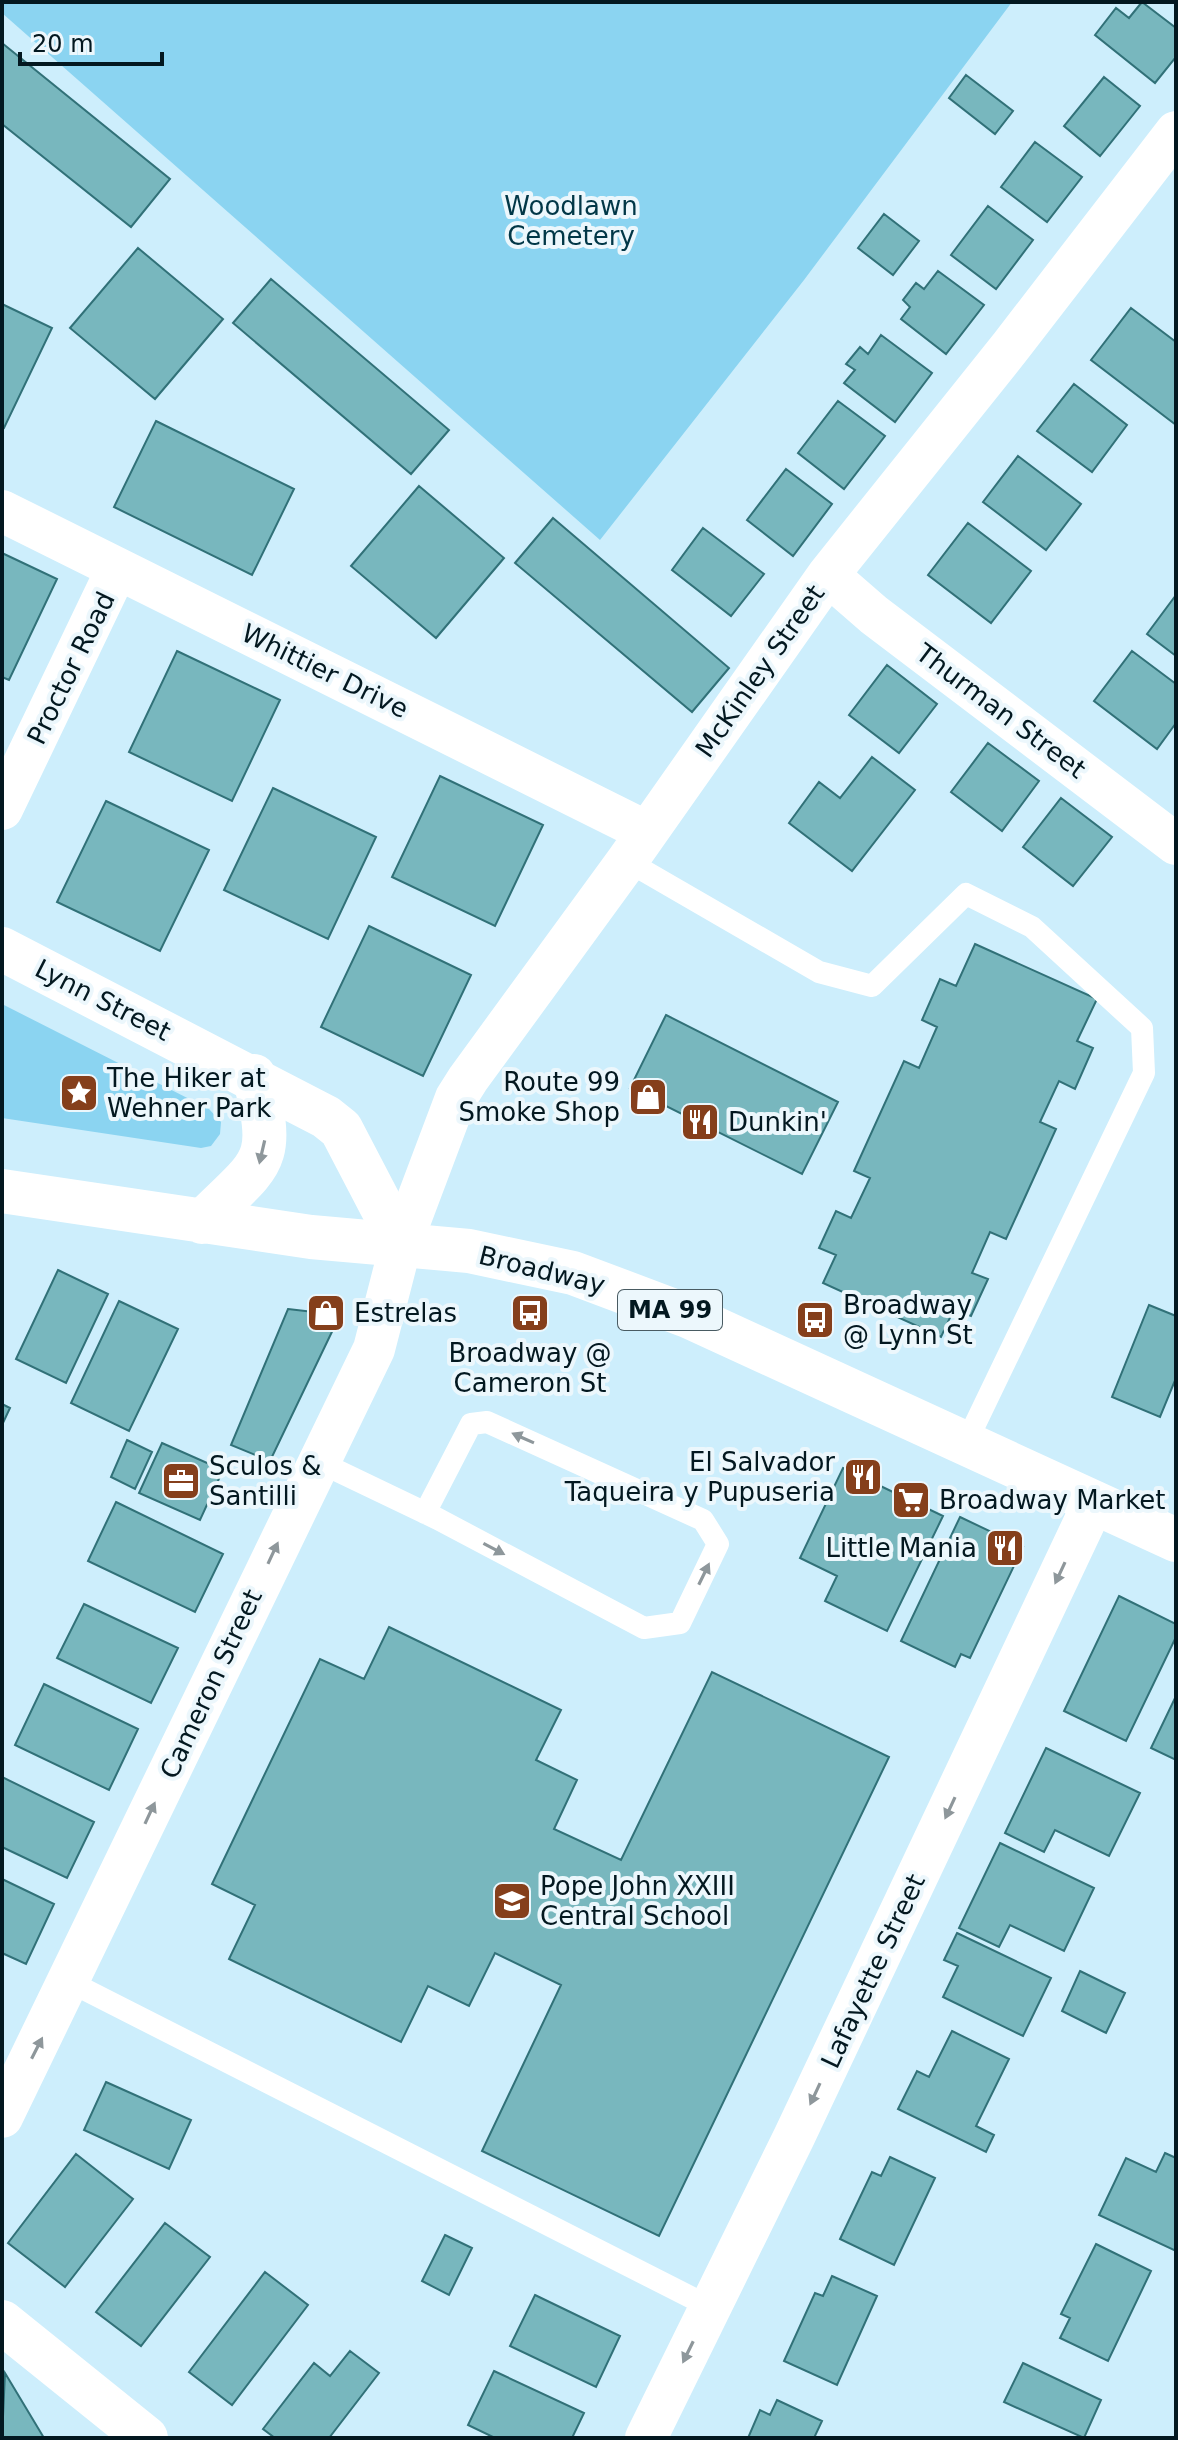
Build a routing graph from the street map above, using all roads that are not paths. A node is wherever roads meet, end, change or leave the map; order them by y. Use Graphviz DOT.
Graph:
graph roads {
  1 [pos="1176,132"];
  2 [pos="2,511"];
  3 [pos="117,569"];
  4 [pos="828,575"];
  5 [pos="2,809"];
  6 [pos="1167,824"];
  7 [pos="637,847"];
  8 [pos="2,949"];
  9 [pos="254,1076"];
  10 [pos="2,1191"];
  11 [pos="202,1222"];
  12 [pos="401,1244"];
  13 [pos="966,1443"];
  14 [pos="317,1461"];
  15 [pos="1094,1502"];
  16 [pos="425,1513"];
  17 [pos="1176,1540"];
  18 [pos="70,1982"];
  19 [pos="2,2117"];
  20 [pos="710,2307"];
  21 [pos="2,2322"];
  22 [pos="146,2438"];
  23 [pos="646,2438"];
  1 -- 4 [label="street, McKinley Street"];
  2 -- 3 [label="street, Whittier Drive"];
  3 -- 5 [label="street, Proctor Road"];
  3 -- 7 [label="street, Whittier Drive"];
  4 -- 6 [label="street, Thurman Street"];
  4 -- 7 [label="street, McKinley Street"];
  7 -- 12 [label="street, McKinley Street"];
  7 -- 13 [label="lane"];
  8 -- 9 [label="main road, Lynn Street"];
  9 -- 11 [label="main road, one-way"];
  9 -- 12 [label="main road, Lynn Street"];
  10 -- 11 [label="main road, Broadway / MA 99"];
  11 -- 12 [label="main road, Broadway / MA 99"];
  12 -- 13 [label="main road, Broadway / MA 99"];
  12 -- 14 [label="street, Cameron Street"];
  13 -- 15 [label="main road, Broadway / MA 99"];
  14 -- 16 [label="lane"];
  18 -- 14 [label="street, Cameron Street, one-way"];
  15 -- 17 [label="main road, Broadway / MA 99"];
  15 -- 20 [label="street, Lafayette Street, one-way"];
  16 -- 16 [label="lane, one-way"];
  19 -- 18 [label="street, Cameron Street, one-way"];
  18 -- 20 [label="lane"];
  20 -- 23 [label="street, Lafayette Street, one-way"];
  21 -- 22 [label="main road"];
}
